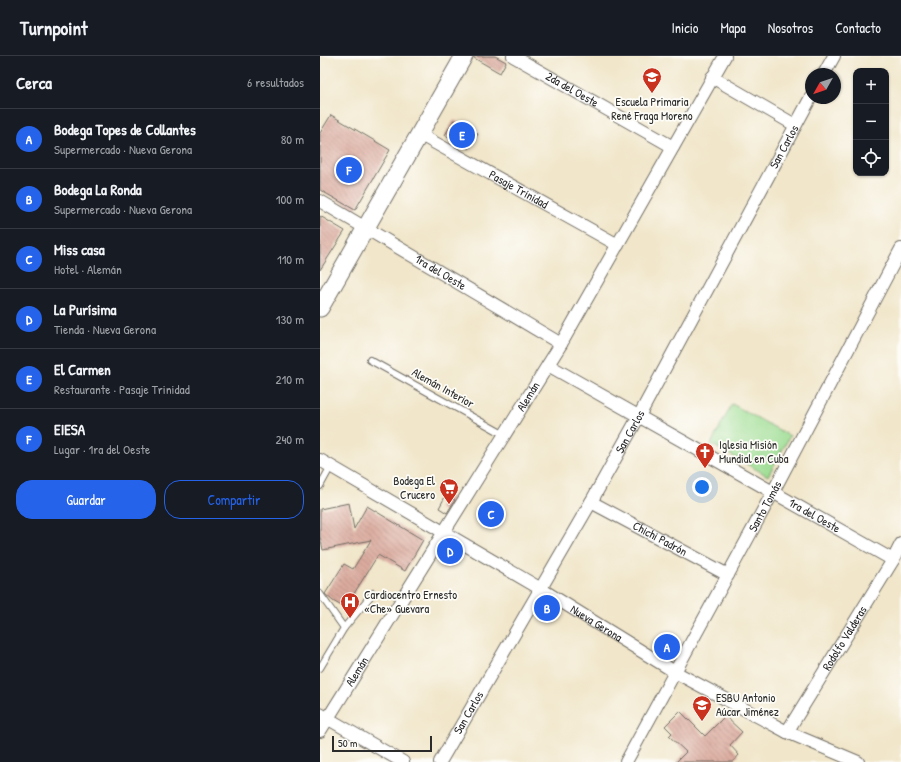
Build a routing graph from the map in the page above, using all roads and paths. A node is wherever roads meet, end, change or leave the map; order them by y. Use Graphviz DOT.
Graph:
graph roads {
  1 [pos="453,56"];
  2 [pos="464,56"];
  3 [pos="513,56"];
  4 [pos="725,56"];
  5 [pos="834,56"];
  6 [pos="827,68"];
  7 [pos="712,78"];
  8 [pos="807,104"];
  9 [pos="795,125"];
  10 [pos="419,134"];
  11 [pos="673,147"];
  12 [pos="320,201"];
  13 [pos="362,227"];
  14 [pos="618,245"];
  15 [pos="901,249"];
  16 [pos="320,289"];
  17 [pos="320,308"];
  18 [pos="561,344"];
  19 [pos="370,360"];
  20 [pos="548,365"];
  21 [pos="639,416"];
  22 [pos="505,435"];
  23 [pos="320,460"];
  24 [pos="331,466"];
  25 [pos="320,486"];
  26 [pos="773,492"];
  27 [pos="591,502"];
  28 [pos="443,532"];
  29 [pos="901,544"];
  30 [pos="893,560"];
  31 [pos="728,575"];
  32 [pos="541,589"];
  33 [pos="373,593"];
  34 [pos="320,594"];
  35 [pos="344,628"];
  36 [pos="320,668"];
  37 [pos="675,672"];
  38 [pos="324,716"];
  39 [pos="320,731"];
  40 [pos="787,732"];
  41 [pos="403,762"];
  42 [pos="440,762"];
  43 [pos="626,762"];
  44 [pos="858,762"];
  1 -- 13 [label="main road"];
  2 -- 10 [label="main road"];
  3 -- 11 [label="street, 2da del Oeste"];
  4 -- 7 [label="street, Alemán"];
  5 -- 6 [label="street"];
  7 -- 9 [label="street"];
  7 -- 11 [label="street, Alemán"];
  8 -- 9 [label="street, San Carlos"];
  9 -- 21 [label="street, San Carlos"];
  10 -- 13 [label="main road"];
  10 -- 14 [label="street, Pasaje Trinidad"];
  11 -- 14 [label="street, Alemán"];
  12 -- 13 [label="street, 1ra del Oeste"];
  13 -- 16 [label="main road"];
  13 -- 17 [label="main road"];
  13 -- 18 [label="street, 1ra del Oeste"];
  14 -- 18 [label="street, Alemán"];
  15 -- 26 [label="street, Santo Tomás"];
  18 -- 20 [label="street, Alemán"];
  19 -- 22 [label="lane, Alemán Interior"];
  20 -- 21 [label="street, 1ra del Oeste"];
  20 -- 22 [label="street, Alemán"];
  21 -- 26 [label="street, 1ra del Oeste"];
  21 -- 27 [label="street, San Carlos"];
  22 -- 28 [label="street, Alemán"];
  23 -- 24 [label="street, Nueva Gerona"];
  24 -- 25 [label="lane"];
  24 -- 28 [label="street, Nueva Gerona"];
  26 -- 30 [label="street, 1ra del Oeste"];
  26 -- 31 [label="street, Santo Tomás"];
  27 -- 31 [label="street, Chichi Padrón"];
  27 -- 32 [label="street, San Carlos"];
  28 -- 32 [label="street, Nueva Gerona"];
  28 -- 38 [label="street, Alemán"];
  29 -- 30 [label="street, Rodolfo Valderas"];
  30 -- 40 [label="street, Rodolfo Valderas"];
  31 -- 37 [label="street, Santo Tomás"];
  32 -- 37 [label="street, Nueva Gerona"];
  32 -- 42 [label="street, San Carlos"];
  33 -- 35 [label="lane"];
  34 -- 35 [label="lane"];
  35 -- 36 [label="lane"];
  37 -- 40 [label="street, Nueva Gerona"];
  37 -- 43 [label="street, Santo Tomás"];
  38 -- 39 [label="street, Alemán"];
  38 -- 41 [label="street"];
  40 -- 44 [label="street, Nueva Gerona"];
}
